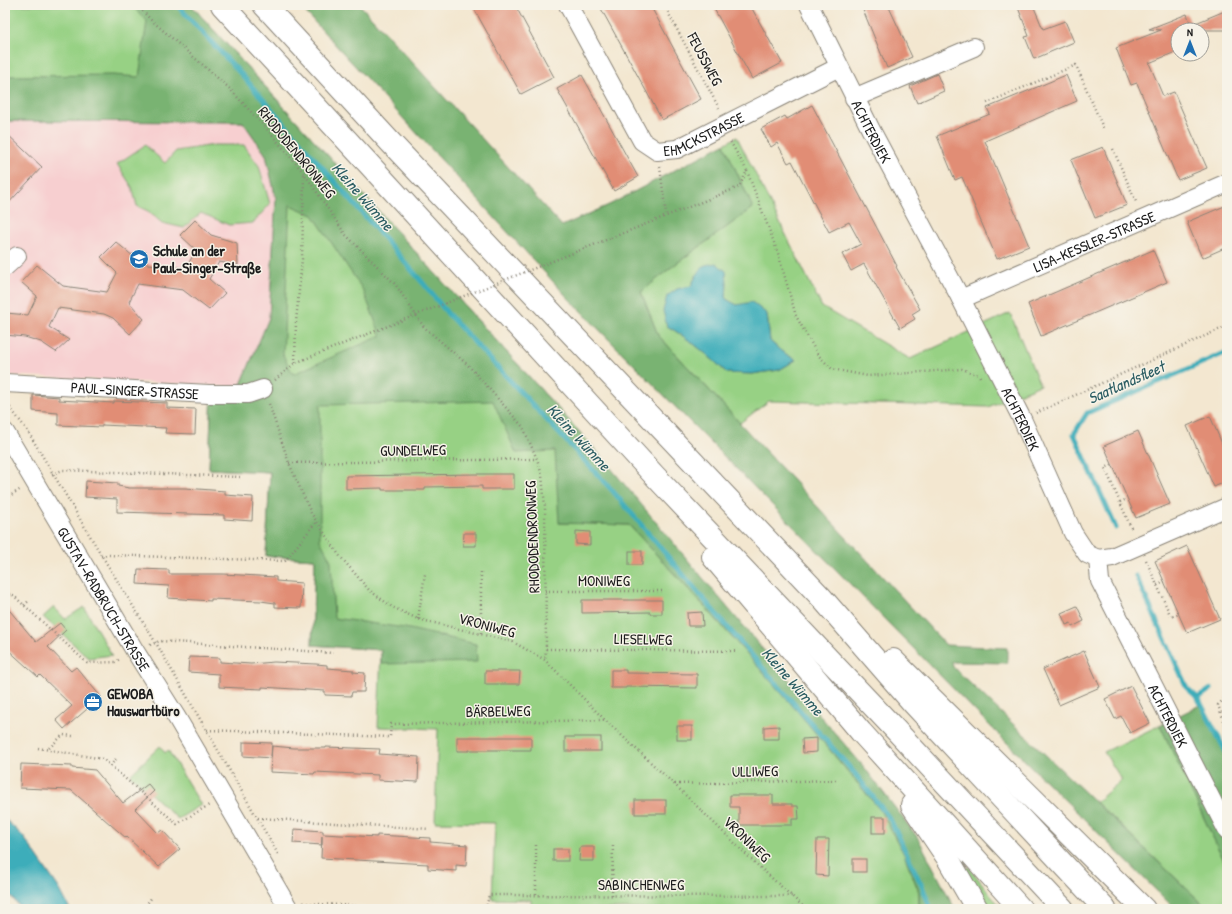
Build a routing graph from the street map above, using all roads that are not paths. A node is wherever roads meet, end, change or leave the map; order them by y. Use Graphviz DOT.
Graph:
graph roads {
  1 [pos="222,5"];
  2 [pos="264,5"];
  3 [pos="568,5"];
  4 [pos="809,5"];
  5 [pos="974,47"];
  6 [pos="839,67"];
  7 [pos="854,98"];
  8 [pos="1227,183"];
  9 [pos="961,299"];
  10 [pos="5,383"];
  11 [pos="263,389"];
  12 [pos="5,432"];
  13 [pos="654,475"];
  14 [pos="1227,506"];
  15 [pos="1098,559"];
  16 [pos="820,596"];
  17 [pos="861,732"];
  18 [pos="1227,830"];
  19 [pos="1115,879"];
  20 [pos="295,903"];
  21 [pos="977,909"];
  22 [pos="1021,909"];
  23 [pos="1063,909"];
  24 [pos="1105,909"];
  25 [pos="1144,909"];
  26 [pos="1151,909"];
  1 -- 13 [label="highway"];
  2 -- 16 [label="highway"];
  3 -- 6 [label="street, EHMCKSTRASSE"];
  4 -- 6 [label="street, ACHTERDIEK"];
  5 -- 7 [label="street"];
  6 -- 7 [label="street, ACHTERDIEK"];
  7 -- 9 [label="street, ACHTERDIEK"];
  8 -- 9 [label="street, LISA-KESSLER-STRASSE"];
  9 -- 15 [label="street, ACHTERDIEK"];
  10 -- 11 [label="street, PAUL-SINGER-STRASSE"];
  12 -- 20 [label="street, GUSTAV-RADBRUCH-STRASSE"];
  13 -- 17 [label="highway"];
  13 -- 23 [label="highway"];
  14 -- 15 [label="street"];
  15 -- 18 [label="street, ACHTERDIEK"];
  16 -- 19 [label="highway"];
  16 -- 24 [label="highway"];
  17 -- 21 [label="highway"];
  17 -- 22 [label="highway"];
  19 -- 25 [label="highway"];
  19 -- 26 [label="highway"];
}
